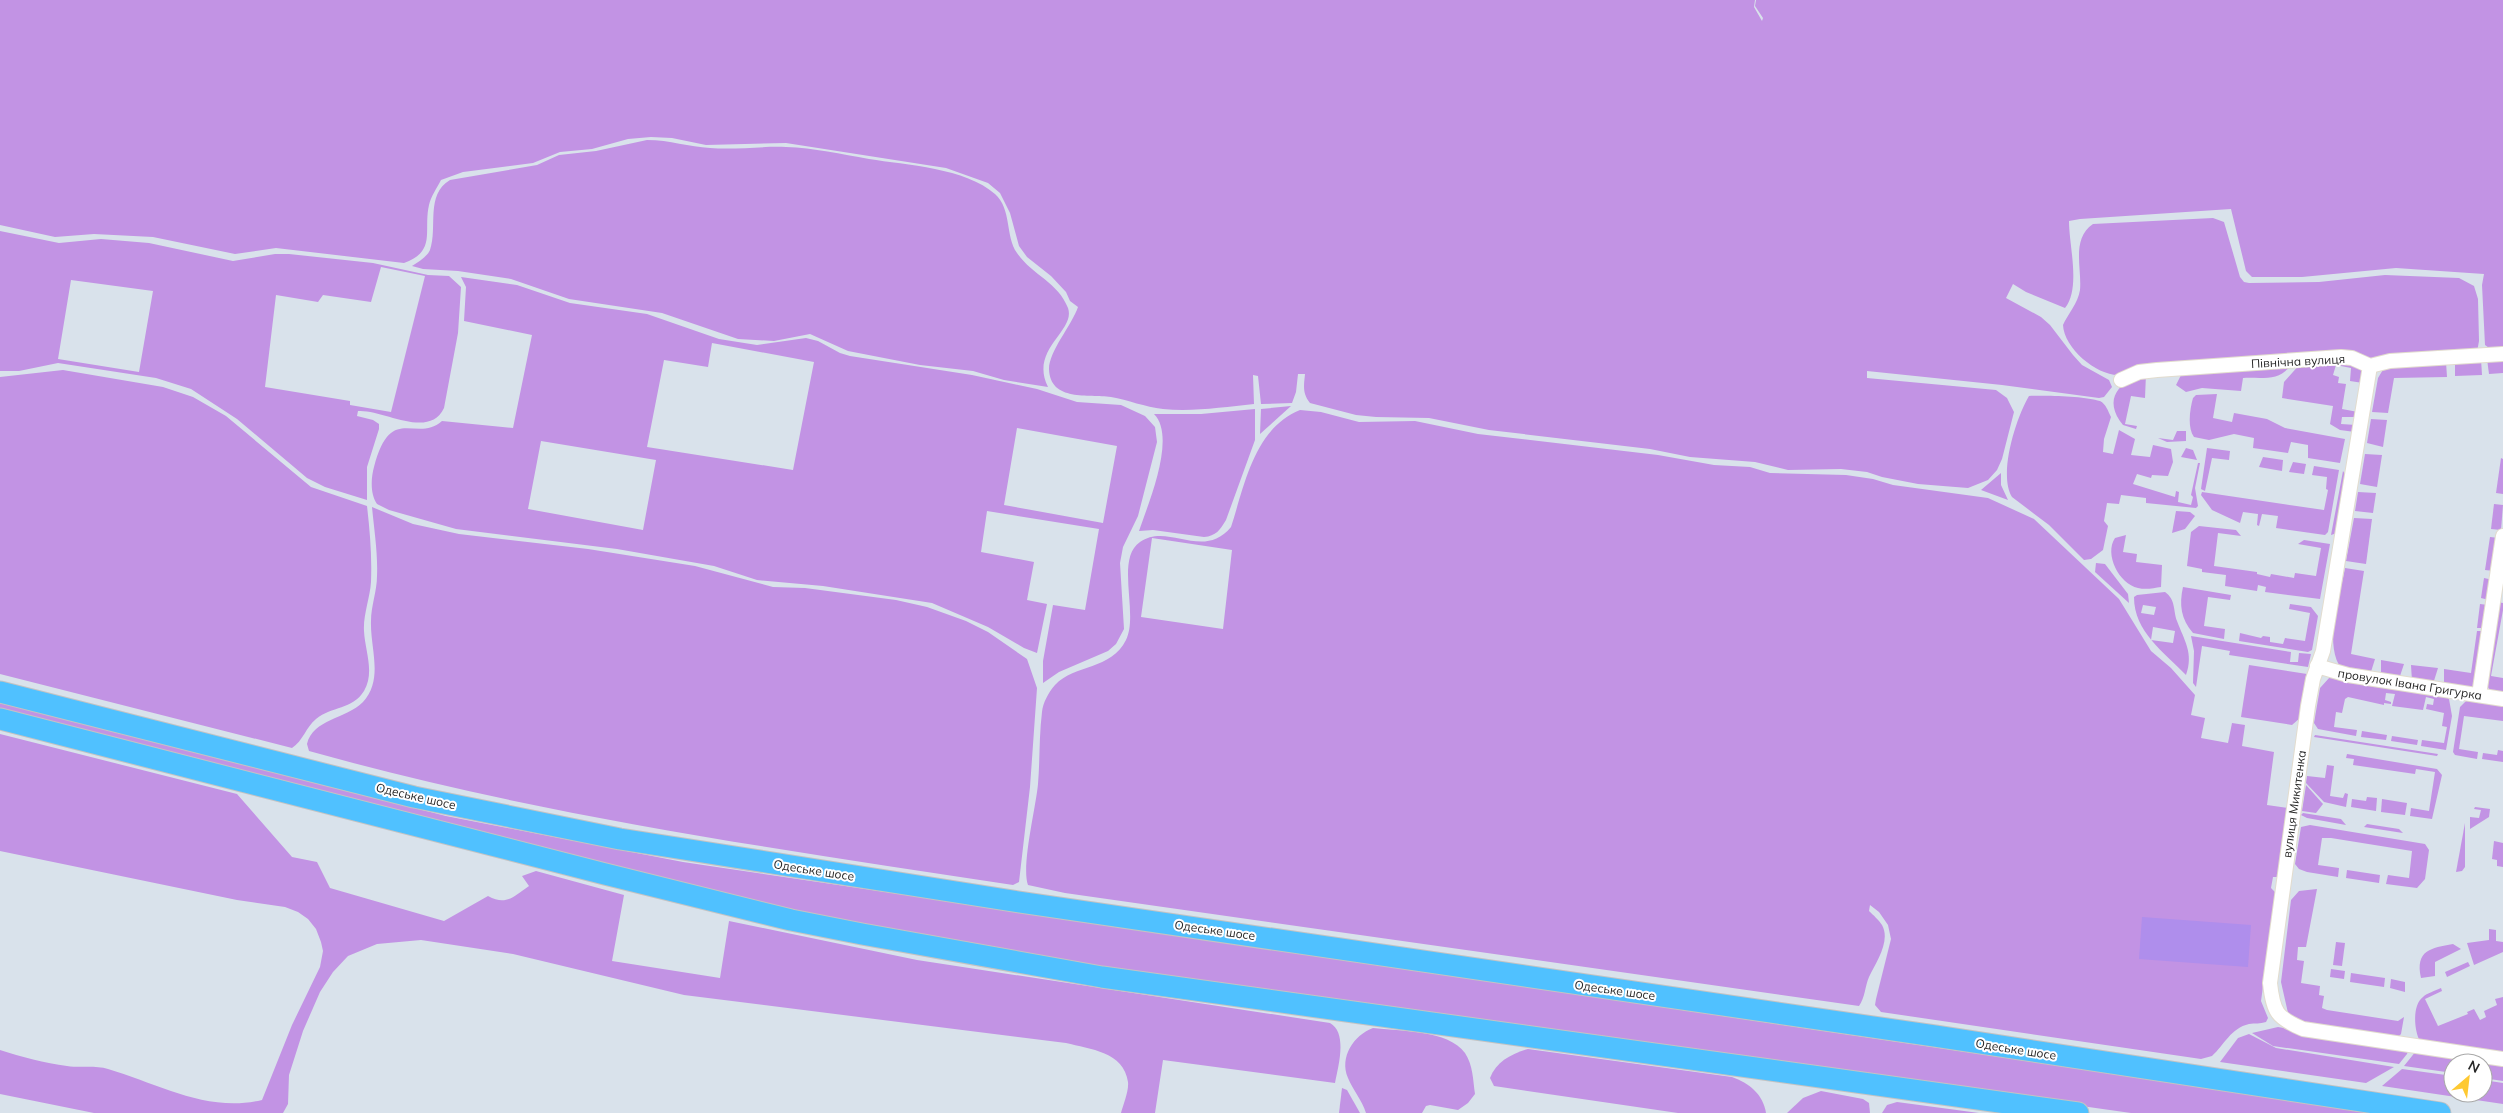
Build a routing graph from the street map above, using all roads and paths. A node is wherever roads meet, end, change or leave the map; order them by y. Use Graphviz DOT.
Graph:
graph roads {
  1 [pos="2503,354"];
  2 [pos="2370,366"];
  3 [pos="2121,380"];
  4 [pos="2503,536"];
  5 [pos="2318,666"];
  6 [pos="0,692"];
  7 [pos="2479,695"];
  8 [pos="2503,699"];
  9 [pos="0,719"];
  10 [pos="2503,1059"];
  11 [pos="2078,1113"];
  12 [pos="2440,1113"];
  1 -- 2 [label="street"];
  2 -- 3 [label="street, Північна вулиця"];
  2 -- 5 [label="street, вулиця Микитенка"];
  4 -- 7 [label="street"];
  5 -- 7 [label="street, провулок Івана Григурка"];
  5 -- 10 [label="street, вулиця Микитенка"];
  6 -- 12 [label="highway, Одеське шосе"];
  7 -- 8 [label="street, провулок Івана Григурка"];
  9 -- 11 [label="highway"];
}
